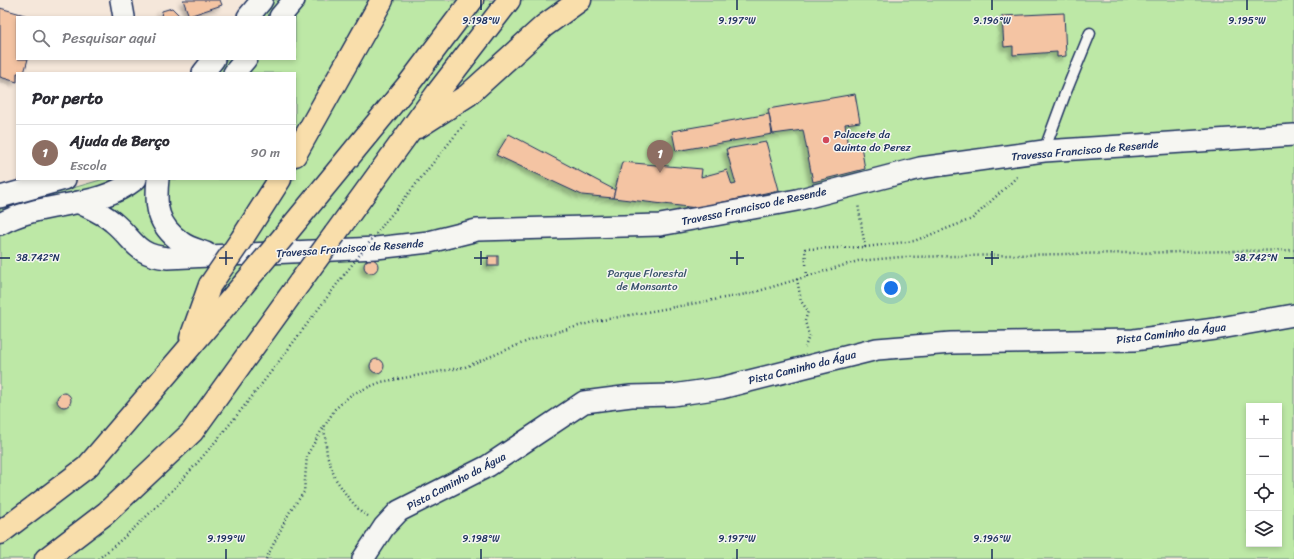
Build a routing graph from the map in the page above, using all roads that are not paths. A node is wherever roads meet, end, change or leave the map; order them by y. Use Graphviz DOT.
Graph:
graph roads {
  1 [pos="121,0"];
  2 [pos="262,0"];
  3 [pos="294,0"];
  4 [pos="382,0"];
  5 [pos="472,0"];
  6 [pos="509,0"];
  7 [pos="580,0"];
  8 [pos="124,16"];
  9 [pos="249,16"];
  10 [pos="281,16"];
  11 [pos="1090,33"];
  12 [pos="213,60"];
  13 [pos="245,60"];
  14 [pos="204,72"];
  15 [pos="235,72"];
  16 [pos="406,134"];
  17 [pos="1294,135"];
  18 [pos="1044,151"];
  19 [pos="296,152"];
  20 [pos="61,180"];
  21 [pos="135,180"];
  22 [pos="158,180"];
  23 [pos="279,180"];
  24 [pos="0,197"];
  25 [pos="78,202"];
  26 [pos="0,224"];
  27 [pos="212,256"];
  28 [pos="1294,315"];
  29 [pos="187,349"];
  30 [pos="0,533"];
  31 [pos="46,559"];
  32 [pos="363,559"];
  1 -- 8 [label="street"];
  2 -- 9 [label="street"];
  3 -- 10 [label="street"];
  4 -- 19 [label="highway"];
  5 -- 29 [label="highway, bridge"];
  6 -- 16 [label="highway"];
  7 -- 16 [label="highway"];
  11 -- 18 [label="lane"];
  12 -- 14 [label="street"];
  13 -- 15 [label="street"];
  16 -- 31 [label="highway, bridge"];
  17 -- 18 [label="street, Travessa Francisco de Resende"];
  18 -- 27 [label="street, Travessa Francisco de Resende"];
  20 -- 24 [label="street"];
  21 -- 25 [label="street"];
  22 -- 27 [label="street, Travessa Francisco de Resende"];
  23 -- 29 [label="highway, bridge"];
  25 -- 26 [label="street"];
  25 -- 27 [label="street, Travessa Francisco de Resende"];
  28 -- 32 [label="street, Pista Caminho da Água"];
  29 -- 30 [label="highway"];
}
